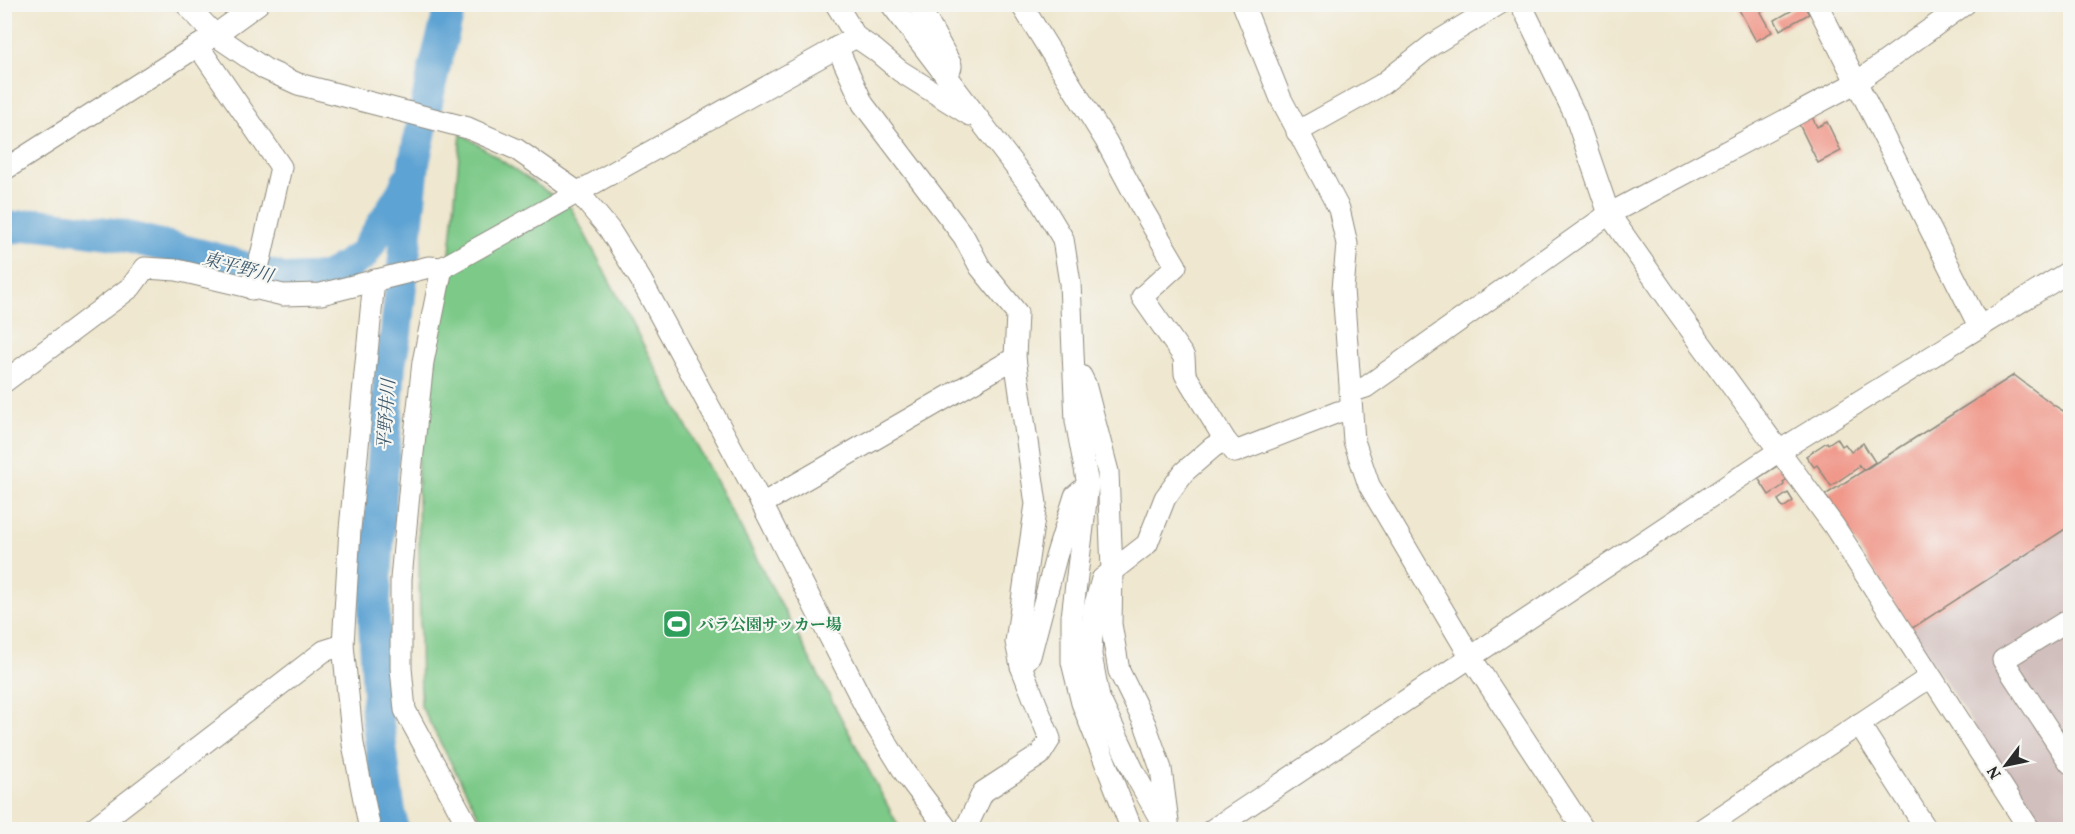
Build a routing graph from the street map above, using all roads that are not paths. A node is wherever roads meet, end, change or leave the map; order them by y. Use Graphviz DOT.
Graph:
graph roads {
  1 [pos="186,4"];
  2 [pos="258,4"];
  3 [pos="836,4"];
  4 [pos="891,4"];
  5 [pos="918,4"];
  6 [pos="1021,4"];
  7 [pos="1243,4"];
  8 [pos="1499,4"];
  9 [pos="1521,4"];
  10 [pos="1817,4"];
  11 [pos="1965,4"];
  12 [pos="856,37"];
  13 [pos="207,40"];
  14 [pos="837,47"];
  15 [pos="948,79"];
  16 [pos="1857,82"];
  17 [pos="981,121"];
  18 [pos="1297,132"];
  19 [pos="4,170"];
  20 [pos="579,193"];
  21 [pos="1609,214"];
  22 [pos="436,268"];
  23 [pos="2070,271"];
  24 [pos="377,279"];
  25 [pos="253,284"];
  26 [pos="1979,326"];
  27 [pos="1016,358"];
  28 [pos="1074,362"];
  29 [pos="4,382"];
  30 [pos="1351,401"];
  31 [pos="1226,440"];
  32 [pos="1779,451"];
  33 [pos="1088,484"];
  34 [pos="762,504"];
  35 [pos="1112,570"];
  36 [pos="2070,618"];
  37 [pos="343,645"];
  38 [pos="1470,656"];
  39 [pos="1021,666"];
  40 [pos="1930,677"];
  41 [pos="1091,701"];
  42 [pos="1859,724"];
  43 [pos="2070,763"];
  44 [pos="91,830"];
  45 [pos="369,830"];
  46 [pos="470,830"];
  47 [pos="948,830"];
  48 [pos="964,830"];
  49 [pos="1132,830"];
  50 [pos="1168,830"];
  51 [pos="1212,830"];
  52 [pos="1584,830"];
  53 [pos="1701,830"];
  54 [pos="1927,830"];
  55 [pos="2030,830"];
  1 -- 13 [label="street"];
  2 -- 13 [label="street"];
  3 -- 12 [label="street"];
  4 -- 15 [label="street"];
  5 -- 15 [label="street"];
  6 -- 31 [label="street"];
  7 -- 18 [label="street"];
  8 -- 18 [label="street"];
  9 -- 21 [label="street"];
  10 -- 16 [label="street"];
  11 -- 16 [label="street"];
  12 -- 14 [label="street"];
  12 -- 17 [label="street"];
  13 -- 19 [label="street"];
  13 -- 20 [label="street"];
  13 -- 25 [label="street"];
  14 -- 20 [label="street"];
  14 -- 27 [label="street"];
  15 -- 17 [label="street"];
  16 -- 21 [label="street"];
  16 -- 26 [label="street"];
  17 -- 28 [label="street"];
  18 -- 30 [label="street"];
  20 -- 22 [label="street"];
  20 -- 34 [label="street"];
  21 -- 30 [label="street"];
  21 -- 32 [label="street"];
  22 -- 24 [label="street"];
  22 -- 46 [label="street"];
  23 -- 26 [label="street"];
  24 -- 25 [label="street"];
  24 -- 37 [label="street"];
  25 -- 29 [label="street"];
  26 -- 32 [label="street"];
  27 -- 34 [label="street"];
  27 -- 39 [label="street"];
  28 -- 33 [label="street"];
  28 -- 35 [label="street"];
  30 -- 31 [label="street"];
  30 -- 38 [label="street"];
  31 -- 35 [label="street"];
  32 -- 38 [label="street"];
  32 -- 40 [label="street"];
  33 -- 39 [label="street"];
  33 -- 41 [label="street"];
  34 -- 47 [label="street"];
  35 -- 41 [label="street"];
  35 -- 50 [label="street"];
  36 -- 43 [label="street"];
  37 -- 44 [label="street"];
  37 -- 45 [label="street"];
  38 -- 51 [label="street"];
  38 -- 52 [label="street"];
  39 -- 48 [label="street"];
  40 -- 42 [label="street"];
  40 -- 55 [label="street"];
  41 -- 49 [label="street"];
  41 -- 50 [label="street"];
  42 -- 53 [label="street"];
  42 -- 54 [label="street"];
}
